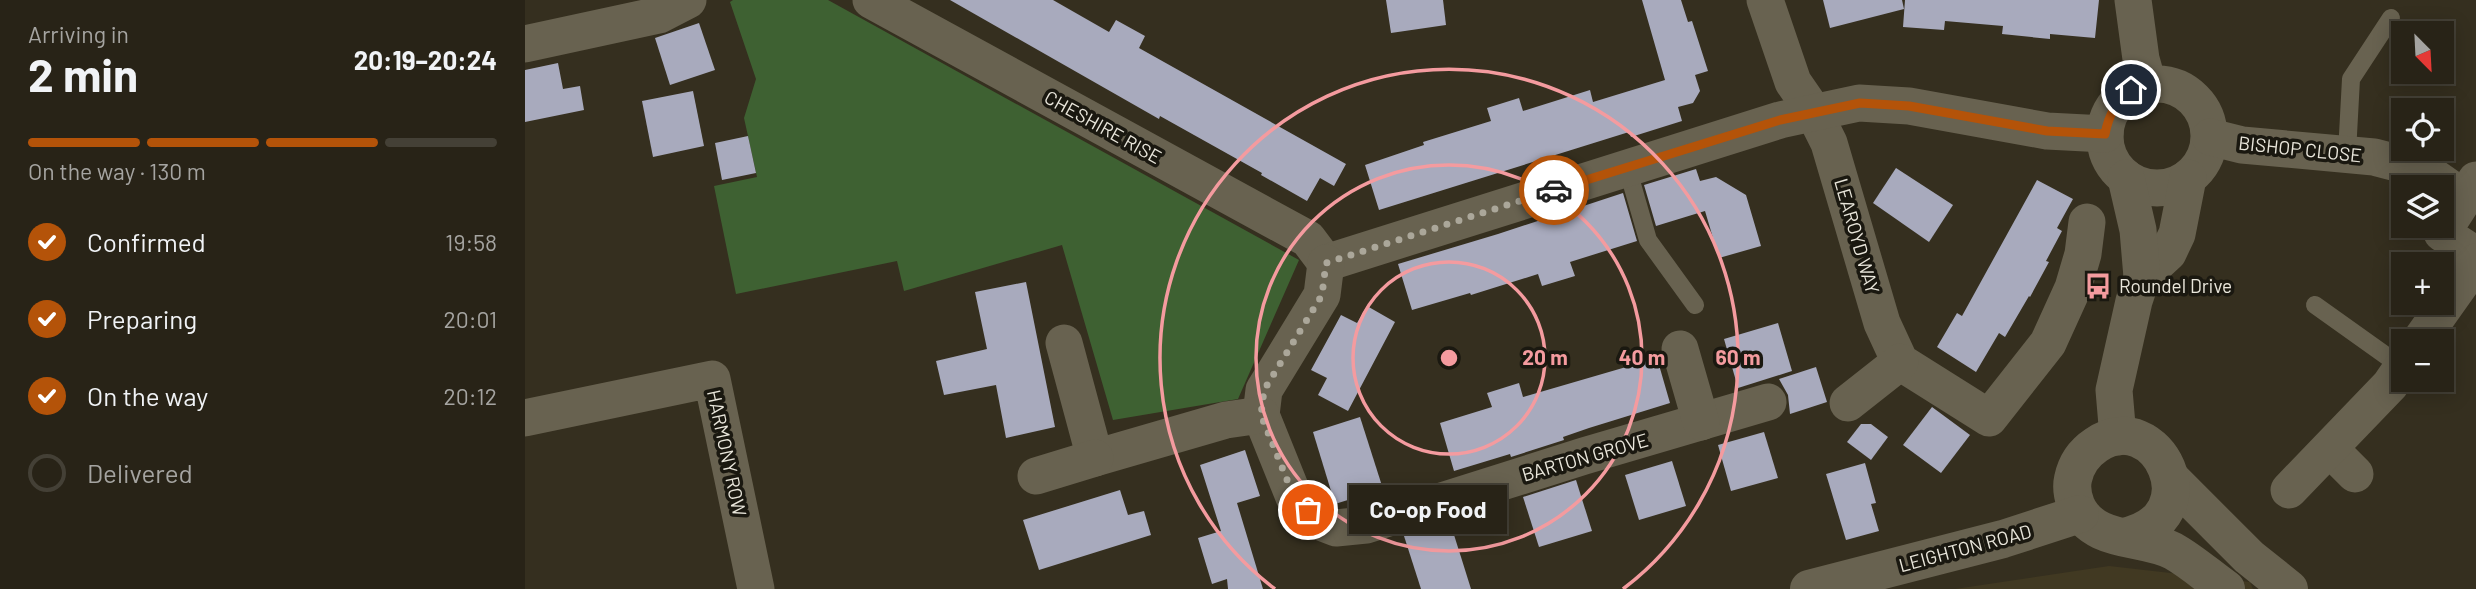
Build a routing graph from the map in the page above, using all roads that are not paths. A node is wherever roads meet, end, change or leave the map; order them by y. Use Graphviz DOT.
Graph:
graph roads {
  1 [pos="688,0"];
  2 [pos="870,0"];
  3 [pos="1765,0"];
  4 [pos="2133,0"];
  5 [pos="2391,18"];
  6 [pos="525,44"];
  7 [pos="2148,84"];
  8 [pos="1813,111"];
  9 [pos="2105,134"];
  10 [pos="2210,137"];
  11 [pos="2347,153"];
  12 [pos="1627,167"];
  13 [pos="2126,178"];
  14 [pos="2189,178"];
  15 [pos="2470,189"];
  16 [pos="2087,222"];
  17 [pos="2476,255"];
  18 [pos="2476,262"];
  19 [pos="1326,263"];
  20 [pos="2142,276"];
  21 [pos="1695,305"];
  22 [pos="2315,305"];
  23 [pos="2429,329"];
  24 [pos="1064,343"];
  25 [pos="2391,348"];
  26 [pos="1679,349"];
  27 [pos="1900,362"];
  28 [pos="2391,382"];
  29 [pos="1768,402"];
  30 [pos="1848,403"];
  31 [pos="1261,415"];
  32 [pos="525,418"];
  33 [pos="1701,422"];
  34 [pos="2118,437"];
  35 [pos="1095,458"];
  36 [pos="1037,476"];
  37 [pos="2171,479"];
  38 [pos="2289,490"];
  39 [pos="2080,514"];
  40 [pos="2123,537"];
  41 [pos="756,589"];
  42 [pos="1809,589"];
  43 [pos="2225,589"];
  44 [pos="2289,589"];
  1 -- 6 [label="street"];
  2 -- 19 [label="street, CHESHIRE RISE"];
  3 -- 8 [label="street, LEAROYD WAY"];
  4 -- 7 [label="street"];
  5 -- 11 [label="lane"];
  7 -- 9 [label="street"];
  7 -- 10 [label="street"];
  8 -- 9 [label="street"];
  8 -- 12 [label="street"];
  8 -- 27 [label="street, LEAROYD WAY"];
  9 -- 13 [label="street"];
  10 -- 11 [label="street, BISHOP CLOSE"];
  10 -- 14 [label="street"];
  11 -- 15 [label="street, BISHOP CLOSE"];
  12 -- 19 [label="street"];
  12 -- 21 [label="lane"];
  13 -- 14 [label="street"];
  13 -- 20 [label="street"];
  14 -- 20 [label="street"];
  15 -- 17 [label="street, BISHOP CLOSE"];
  16 -- 27 [label="street"];
  18 -- 23 [label="street"];
  19 -- 31 [label="street"];
  20 -- 34 [label="street"];
  22 -- 25 [label="lane"];
  24 -- 35 [label="street"];
  26 -- 33 [label="street"];
  27 -- 30 [label="street"];
  28 -- 38 [label="street"];
  29 -- 33 [label="street, BARTON GROVE"];
  31 -- 33 [label="street, BARTON GROVE"];
  31 -- 35 [label="street"];
  32 -- 41 [label="street, HARMONY ROW"];
  34 -- 37 [label="street"];
  34 -- 39 [label="street"];
  35 -- 36 [label="street"];
  37 -- 40 [label="street"];
  37 -- 44 [label="street"];
  39 -- 40 [label="street"];
  39 -- 42 [label="street, LEIGHTON ROAD"];
  40 -- 43 [label="street"];
}
